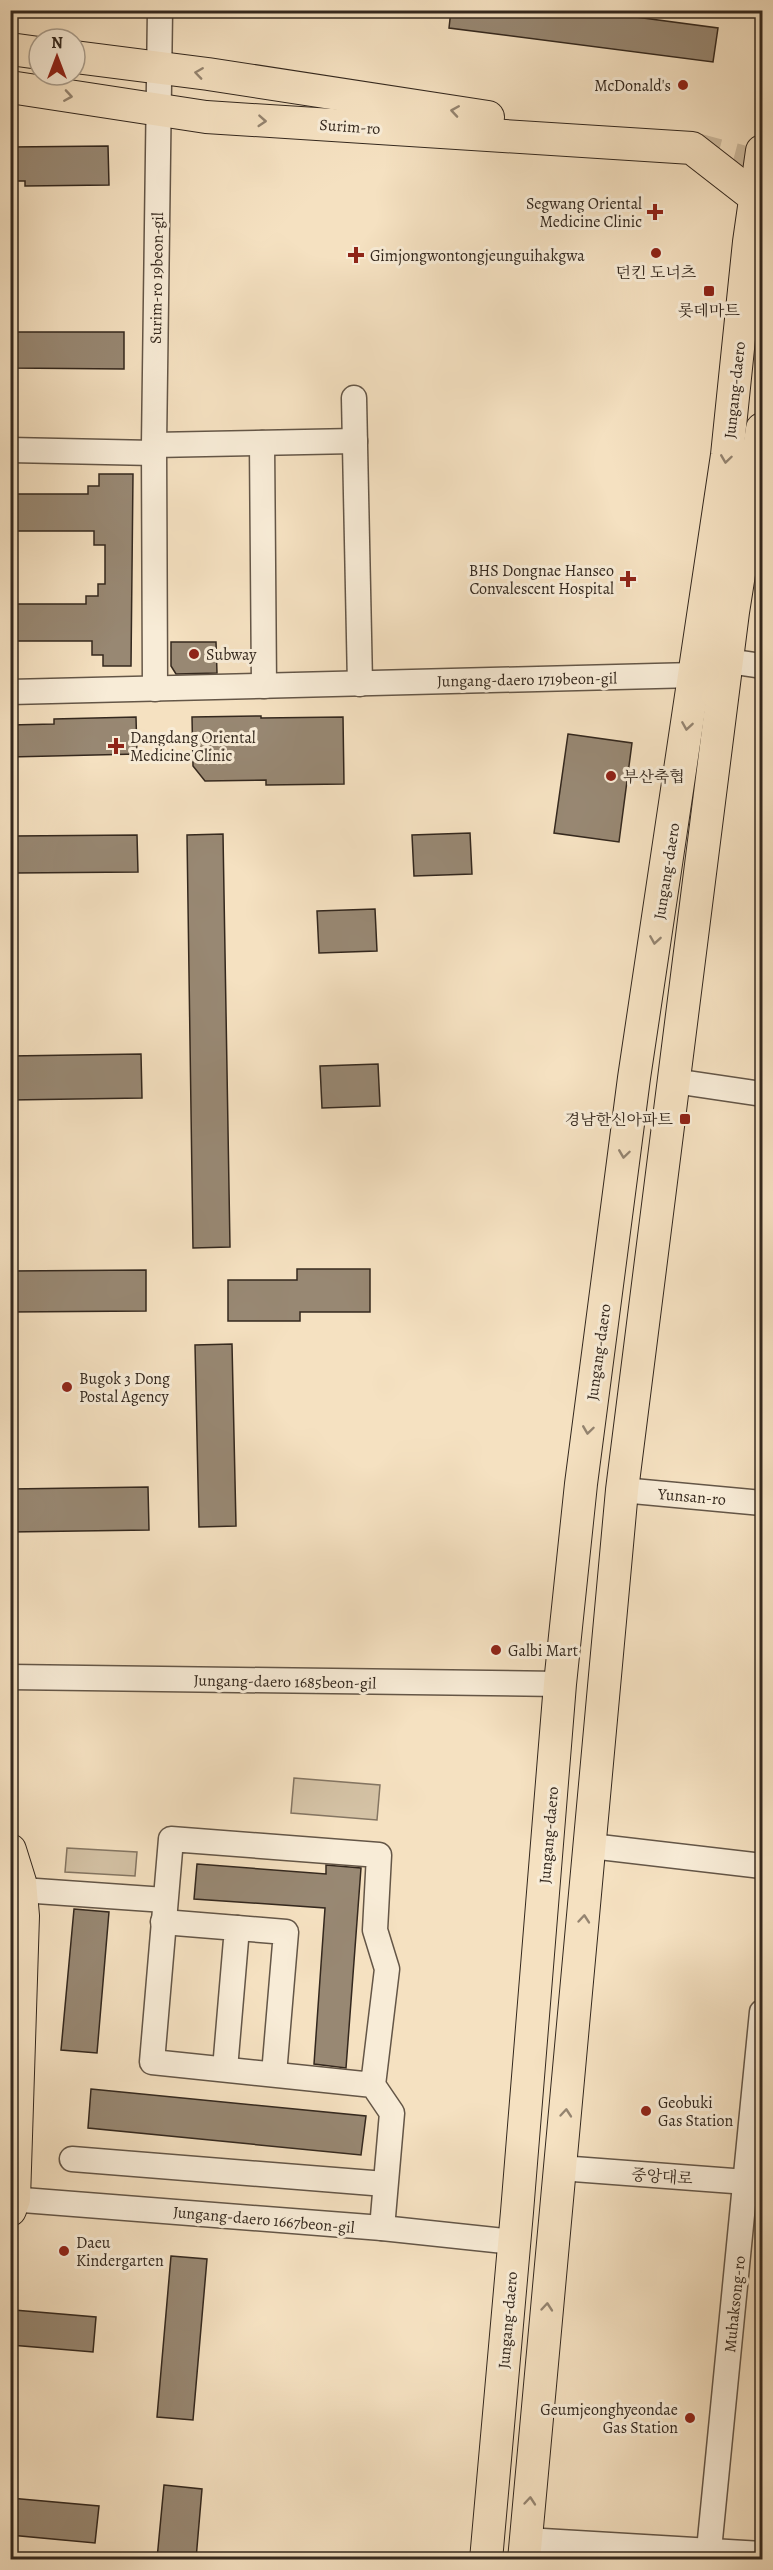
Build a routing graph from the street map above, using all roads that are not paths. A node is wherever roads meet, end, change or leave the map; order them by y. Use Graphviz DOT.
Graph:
graph roads {
  1 [pos="160,10"];
  2 [pos="10,49"];
  3 [pos="27,51"];
  4 [pos="87,58"];
  5 [pos="159,67"];
  6 [pos="10,87"];
  7 [pos="159,110"];
  8 [pos="692,148"];
  9 [pos="762,151"];
  10 [pos="762,156"];
  11 [pos="759,198"];
  12 [pos="354,398"];
  13 [pos="762,429"];
  14 [pos="355,441"];
  15 [pos="262,443"];
  16 [pos="154,449"];
  17 [pos="10,450"];
  18 [pos="762,494"];
  19 [pos="747,531"];
  20 [pos="728,661"];
  21 [pos="762,666"];
  22 [pos="695,675"];
  23 [pos="360,684"];
  24 [pos="264,686"];
  25 [pos="155,689"];
  26 [pos="10,692"];
  27 [pos="674,1081"];
  28 [pos="762,1094"];
  29 [pos="622,1490"];
  30 [pos="762,1503"];
  31 [pos="10,1677"];
  32 [pos="560,1684"];
  33 [pos="591,1846"];
  34 [pos="10,1850"];
  35 [pos="762,1866"];
  36 [pos="21,1890"];
  37 [pos="164,1911"];
  38 [pos="237,1928"];
  39 [pos="762,2012"];
  40 [pos="225,2069"];
  41 [pos="274,2074"];
  42 [pos="373,2085"];
  43 [pos="72,2159"];
  44 [pos="560,2168"];
  45 [pos="754,2183"];
  46 [pos="385,2184"];
  47 [pos="12,2203"];
  48 [pos="382,2228"];
  49 [pos="513,2242"];
  50 [pos="528,2553"];
  51 [pos="708,2554"];
  52 [pos="762,2554"];
  53 [pos="488,2555"];
  1 -- 5 [label="street, Surim-ro 19beon-gil"];
  2 -- 3 [label="main road"];
  4 -- 5 [label="main road, Surim-ro"];
  5 -- 7 [label="street, Surim-ro 19beon-gil"];
  8 -- 5 [label="main road, Surim-ro, one-way"];
  6 -- 7 [label="main road, Surim-ro, one-way"];
  7 -- 8 [label="main road, Surim-ro, one-way"];
  7 -- 16 [label="street, Surim-ro 19beon-gil"];
  8 -- 10 [label="main road, Surim-ro"];
  8 -- 11 [label="main road, Surim-ro"];
  9 -- 10 [label="main road, Jungang-daero"];
  10 -- 11 [label="main road, Jungang-daero"];
  11 -- 22 [label="main road, Jungang-daero, one-way"];
  12 -- 14 [label="street"];
  13 -- 19 [label="main road, Jungang-daero"];
  14 -- 15 [label="street"];
  14 -- 23 [label="street"];
  15 -- 16 [label="street"];
  15 -- 24 [label="street"];
  16 -- 17 [label="street"];
  16 -- 25 [label="street, Surim-ro 19beon-gil"];
  18 -- 19 [label="highway"];
  19 -- 20 [label="main road, Jungang-daero"];
  20 -- 21 [label="street"];
  20 -- 27 [label="main road, Jungang-daero"];
  22 -- 23 [label="street, Jungang-daero 1719beon-gil"];
  22 -- 32 [label="main road, Jungang-daero, one-way"];
  23 -- 24 [label="street, Jungang-daero 1719beon-gil"];
  24 -- 25 [label="street, Jungang-daero 1719beon-gil"];
  25 -- 26 [label="street, Jungang-daero 1719beon-gil"];
  27 -- 28 [label="street"];
  27 -- 29 [label="main road, Jungang-daero"];
  29 -- 30 [label="street, Yunsan-ro"];
  29 -- 33 [label="main road, Jungang-daero"];
  31 -- 32 [label="street, Jungang-daero 1685beon-gil"];
  32 -- 49 [label="main road, Jungang-daero"];
  33 -- 35 [label="street"];
  44 -- 33 [label="main road, Jungang-daero, one-way"];
  34 -- 36 [label="main road"];
  36 -- 37 [label="street"];
  36 -- 47 [label="main road"];
  37 -- 38 [label="street"];
  37 -- 40 [label="street"];
  37 -- 42 [label="street"];
  38 -- 40 [label="street"];
  38 -- 41 [label="street"];
  39 -- 45 [label="street, Muhaksong-ro"];
  40 -- 41 [label="street"];
  41 -- 42 [label="street"];
  42 -- 46 [label="street"];
  43 -- 46 [label="street"];
  44 -- 45 [label="street, 중앙대로"];
  50 -- 44 [label="main road, Jungang-daero, one-way"];
  45 -- 51 [label="street, Muhaksong-ro"];
  46 -- 48 [label="street"];
  47 -- 48 [label="street, Jungang-daero 1667beon-gil"];
  48 -- 49 [label="street, Jungang-daero 1667beon-gil"];
  49 -- 53 [label="main road, Jungang-daero"];
  50 -- 51 [label="street"];
  51 -- 52 [label="street"];
}
